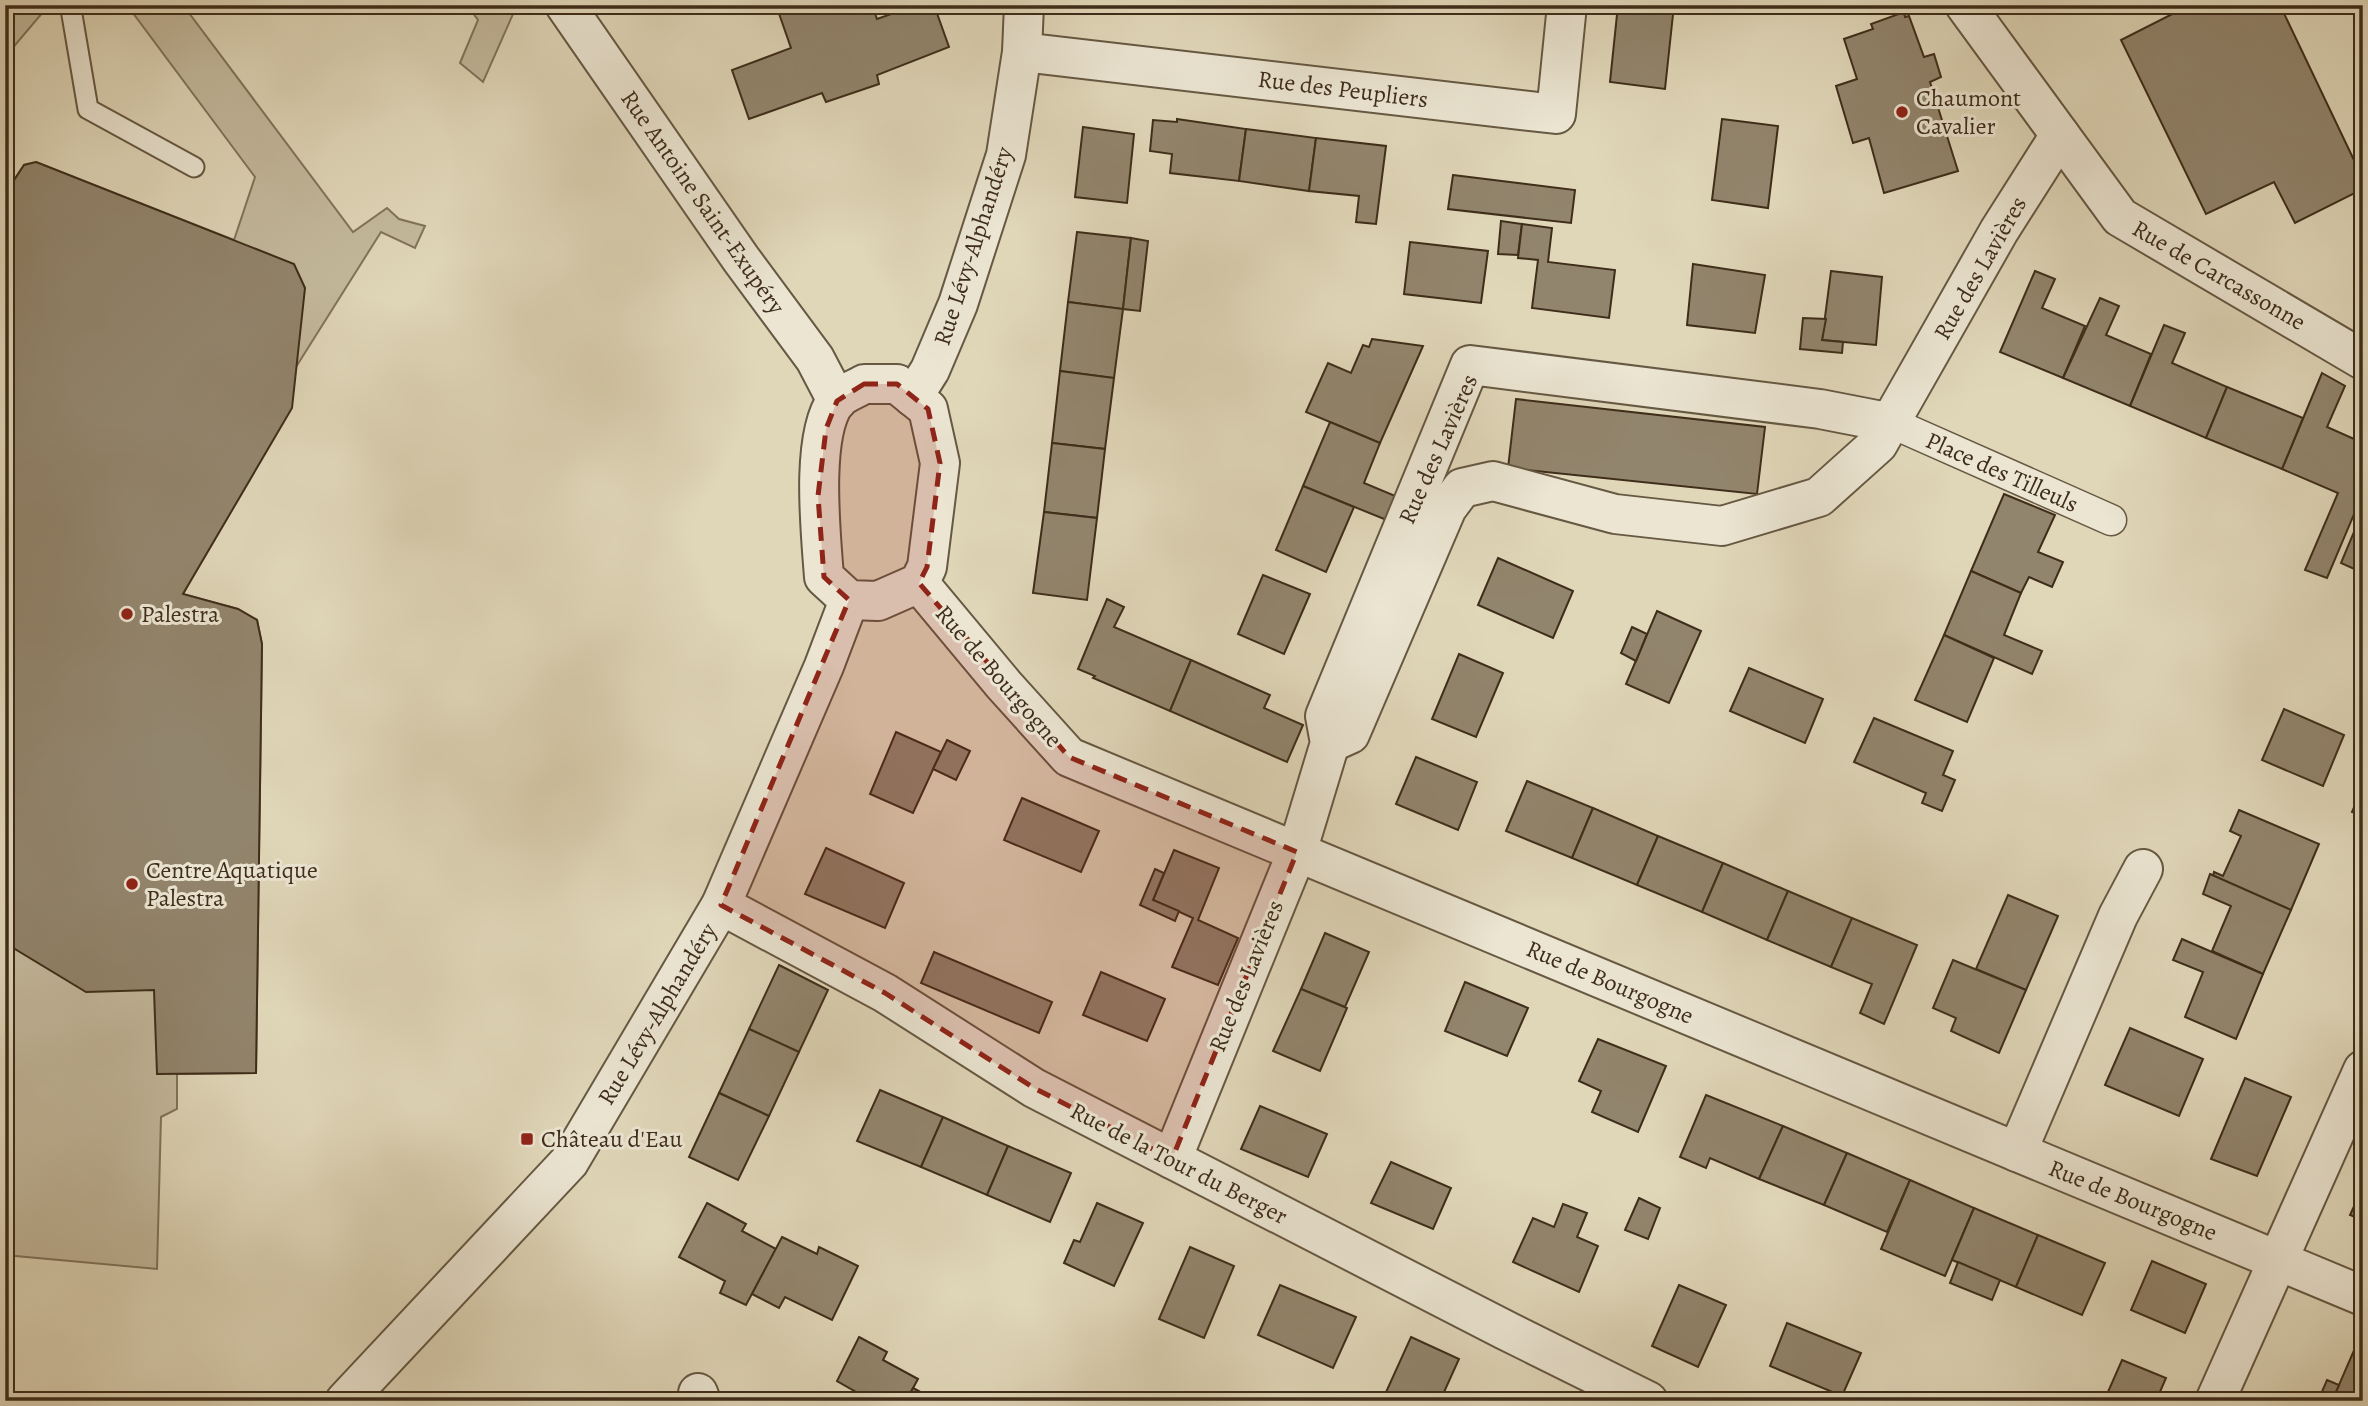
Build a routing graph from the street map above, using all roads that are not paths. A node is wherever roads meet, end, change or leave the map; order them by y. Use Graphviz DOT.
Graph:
graph roads {
  1 [pos="74,5"];
  2 [pos="565,5"];
  3 [pos="1024,5"];
  4 [pos="1567,5"];
  5 [pos="1965,5"];
  6 [pos="1022,52"];
  7 [pos="2060,135"];
  8 [pos="194,167"];
  9 [pos="2363,360"];
  10 [pos="913,397"];
  11 [pos="837,401"];
  12 [pos="1892,423"];
  13 [pos="2111,520"];
  14 [pos="919,583"];
  15 [pos="849,600"];
  16 [pos="1330,743"];
  17 [pos="1297,852"];
  18 [pos="2143,869"];
  19 [pos="721,905"];
  20 [pos="2363,1069"];
  21 [pos="2017,1152"];
  22 [pos="1172,1158"];
  23 [pos="2276,1259"];
  24 [pos="2363,1296"];
  25 [pos="345,1401"];
  26 [pos="1648,1401"];
  27 [pos="2215,1401"];
  1 -- 8 [label="lane"];
  2 -- 11 [label="street, Rue Antoine Saint-Exupéry"];
  3 -- 6 [label="street, Rue Lévy-Alphandéry"];
  4 -- 6 [label="street, Rue des Peupliers"];
  5 -- 7 [label="street, Rue de Carcassonne"];
  6 -- 10 [label="street, Rue Lévy-Alphandéry"];
  7 -- 9 [label="street, Rue de Carcassonne"];
  7 -- 12 [label="street, Rue des Lavières"];
  10 -- 11 [label="street"];
  10 -- 14 [label="street"];
  11 -- 15 [label="street"];
  12 -- 13 [label="street, Place des Tilleuls"];
  12 -- 16 [label="street"];
  12 -- 16 [label="street, Rue des Lavières"];
  14 -- 15 [label="street"];
  14 -- 17 [label="street, Rue de Bourgogne"];
  15 -- 19 [label="street, Rue Lévy-Alphandéry"];
  16 -- 17 [label="street, Rue des Lavières"];
  17 -- 21 [label="street, Rue de Bourgogne"];
  17 -- 22 [label="street, Rue des Lavières"];
  18 -- 21 [label="street"];
  19 -- 22 [label="street, Rue de la Tour du Berger"];
  19 -- 25 [label="street, Rue Lévy-Alphandéry"];
  20 -- 23 [label="street"];
  21 -- 23 [label="street, Rue de Bourgogne"];
  22 -- 26 [label="street, Rue de la Tour du Berger"];
  23 -- 24 [label="street, Rue de Bourgogne"];
  23 -- 27 [label="street"];
}
